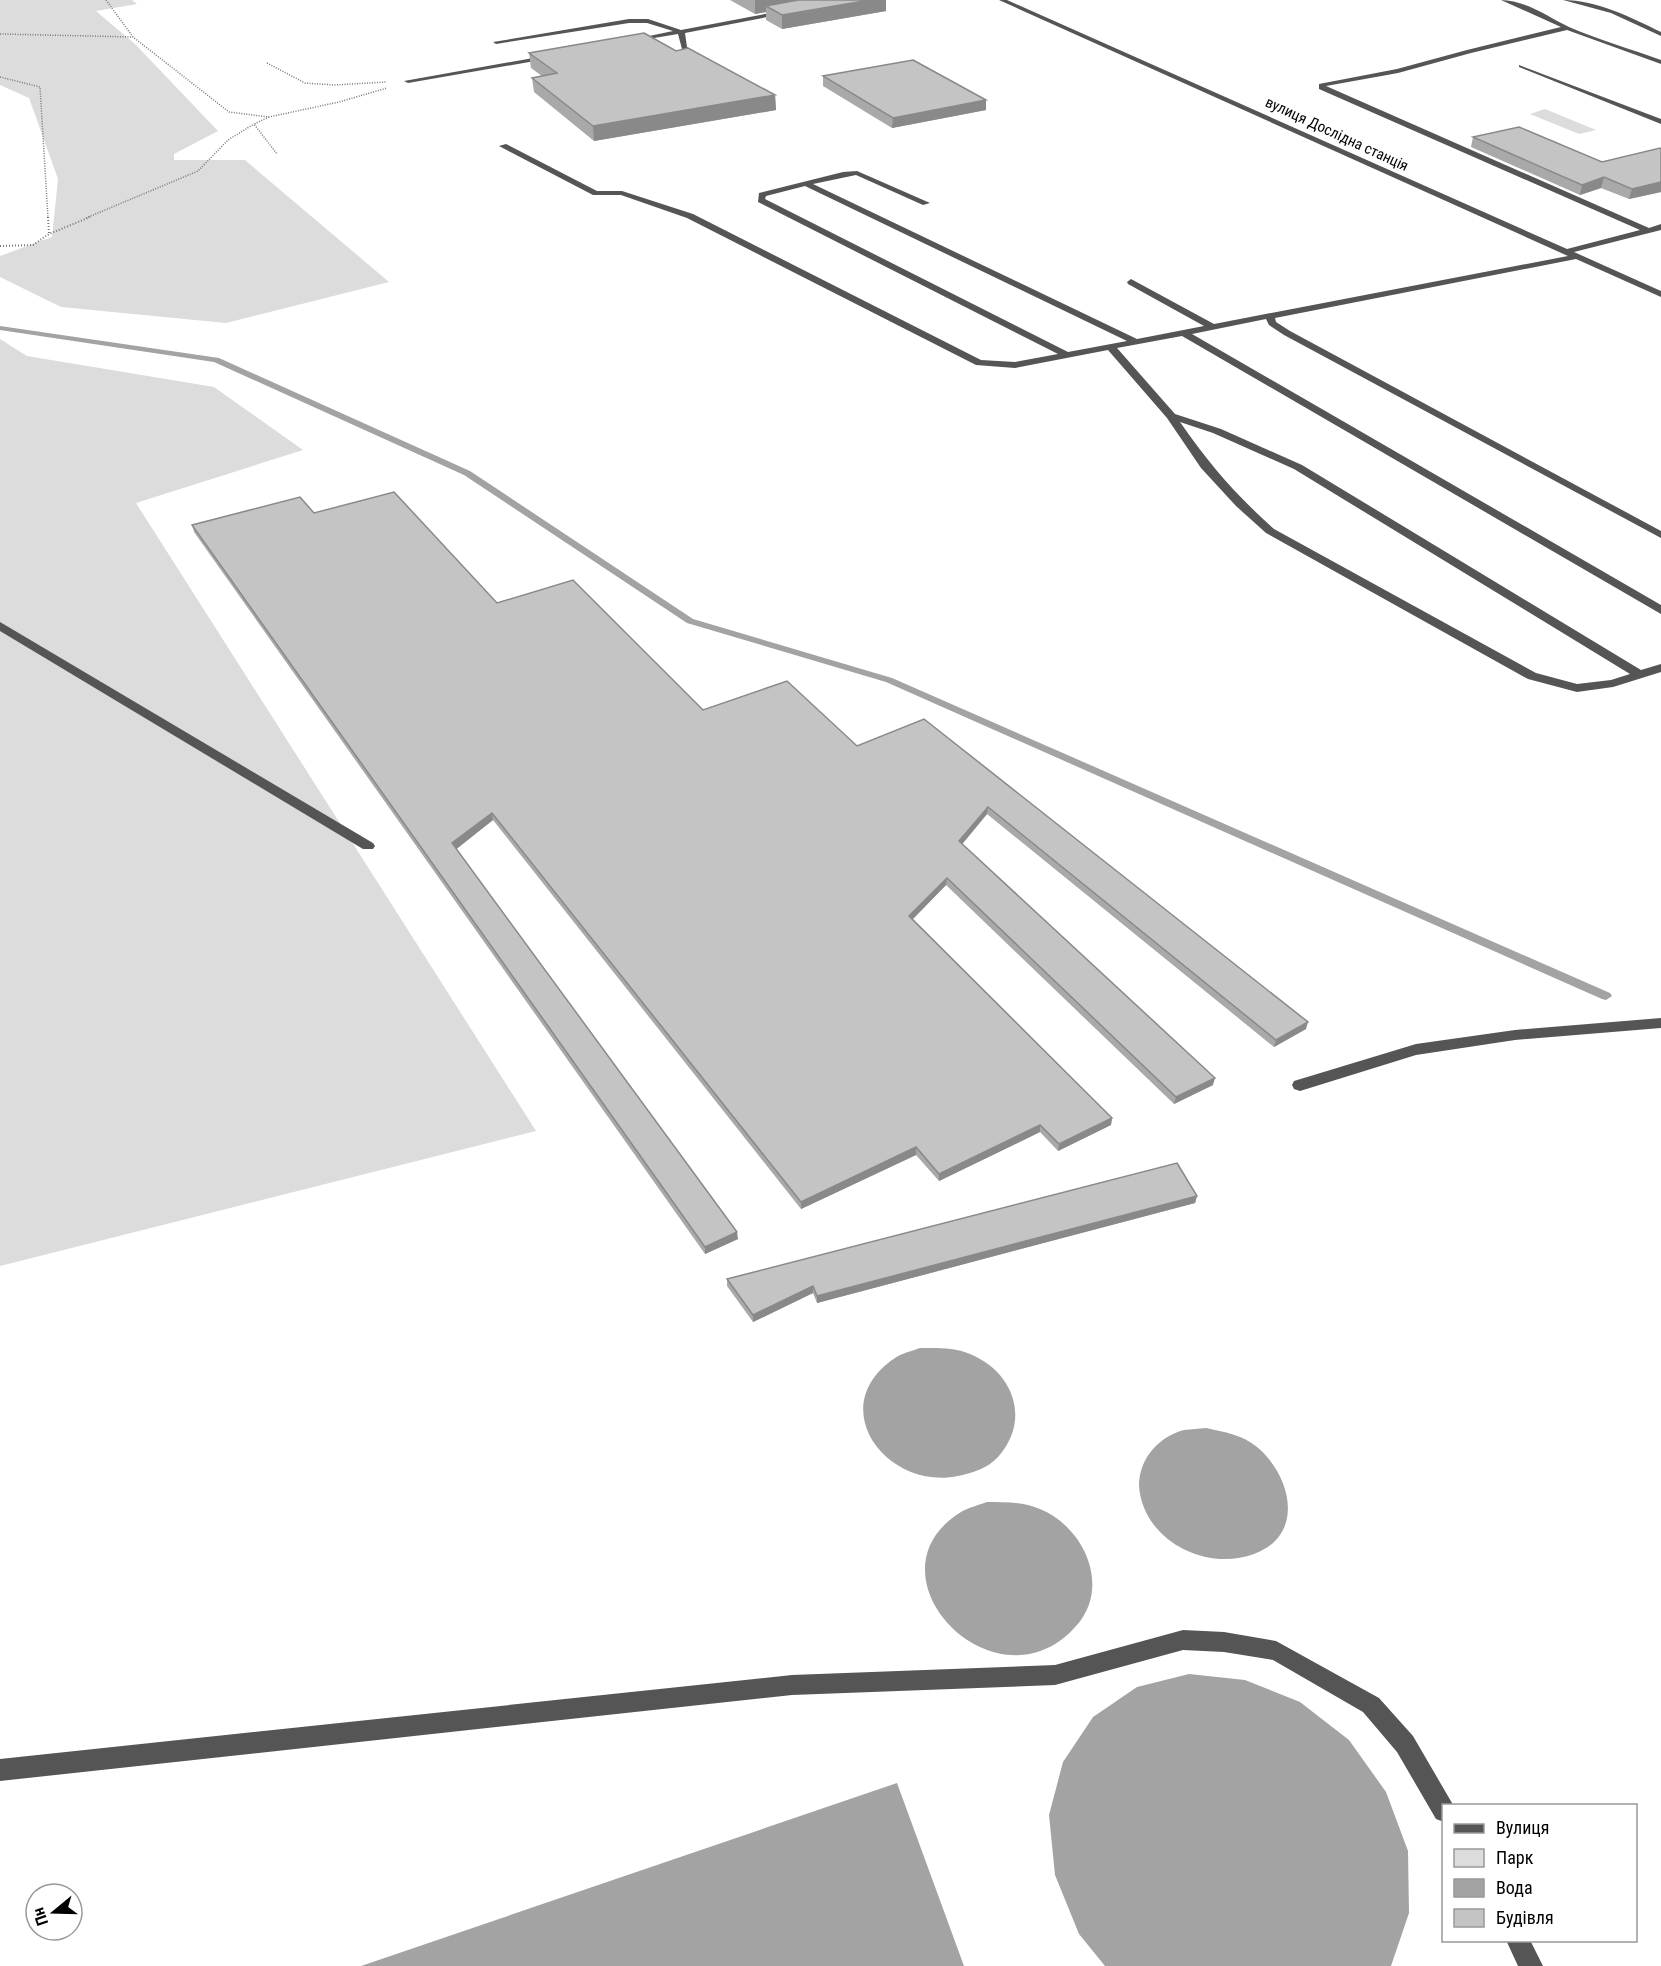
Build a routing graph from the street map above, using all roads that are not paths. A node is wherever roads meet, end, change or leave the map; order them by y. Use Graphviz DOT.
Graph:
graph roads {
  1 [pos="1002,0"];
  2 [pos="1504,0"];
  3 [pos="1566,0"];
  4 [pos="794,10"];
  5 [pos="1567,28"];
  6 [pos="681,32"];
  7 [pos="1661,34"];
  8 [pos="496,42"];
  9 [pos="626,42"];
  10 [pos="560,55"];
  11 [pos="1661,62"];
  12 [pos="714,65"];
  13 [pos="1521,66"];
  14 [pos="408,81"];
  15 [pos="1661,122"];
  16 [pos="503,146"];
  17 [pos="806,184"];
  18 [pos="926,203"];
  19 [pos="1661,226"];
  20 [pos="1647,230"];
  21 [pos="1564,252"];
  22 [pos="1575,257"];
  23 [pos="1131,282"];
  24 [pos="1661,294"];
  25 [pos="1269,315"];
  26 [pos="1211,326"];
  27 [pos="1182,332"];
  28 [pos="1135,341"];
  29 [pos="1110,346"];
  30 [pos="1067,355"];
  31 [pos="1171,416"];
  32 [pos="1661,535"];
  33 [pos="1661,610"];
  34 [pos="0,626"];
  35 [pos="1661,668"];
  36 [pos="1640,675"];
  37 [pos="368,846"];
  38 [pos="1661,1023"];
  39 [pos="1300,1085"];
  40 [pos="0,1770"];
  41 [pos="1442,1809"];
  42 [pos="1518,1942"];
  43 [pos="1531,1966"];
  1 -- 21 [label="street, вулиця Дослідна станція"];
  2 -- 5 [label="street"];
  3 -- 7 [label="street"];
  4 -- 6 [label="street"];
  5 -- 11 [label="street"];
  5 -- 20 [label="street"];
  6 -- 8 [label="street"];
  6 -- 9 [label="street"];
  6 -- 12 [label="street"];
  10 -- 14 [label="street"];
  13 -- 15 [label="street"];
  16 -- 30 [label="street"];
  17 -- 18 [label="street"];
  17 -- 28 [label="street"];
  17 -- 30 [label="street"];
  19 -- 20 [label="street"];
  20 -- 21 [label="street"];
  21 -- 22 [label="street, вулиця Дослідна станція"];
  22 -- 24 [label="street, вулиця Дослідна станція"];
  22 -- 25 [label="street"];
  23 -- 26 [label="street"];
  25 -- 26 [label="street"];
  25 -- 32 [label="street"];
  26 -- 27 [label="street"];
  27 -- 28 [label="street"];
  27 -- 33 [label="street"];
  28 -- 29 [label="street"];
  29 -- 30 [label="street"];
  29 -- 31 [label="street"];
  31 -- 36 [label="street"];
  31 -- 36 [label="street"];
  34 -- 37 [label="street"];
  35 -- 36 [label="street"];
  38 -- 39 [label="street"];
  40 -- 41 [label="street"];
  42 -- 43 [label="street"];
}
